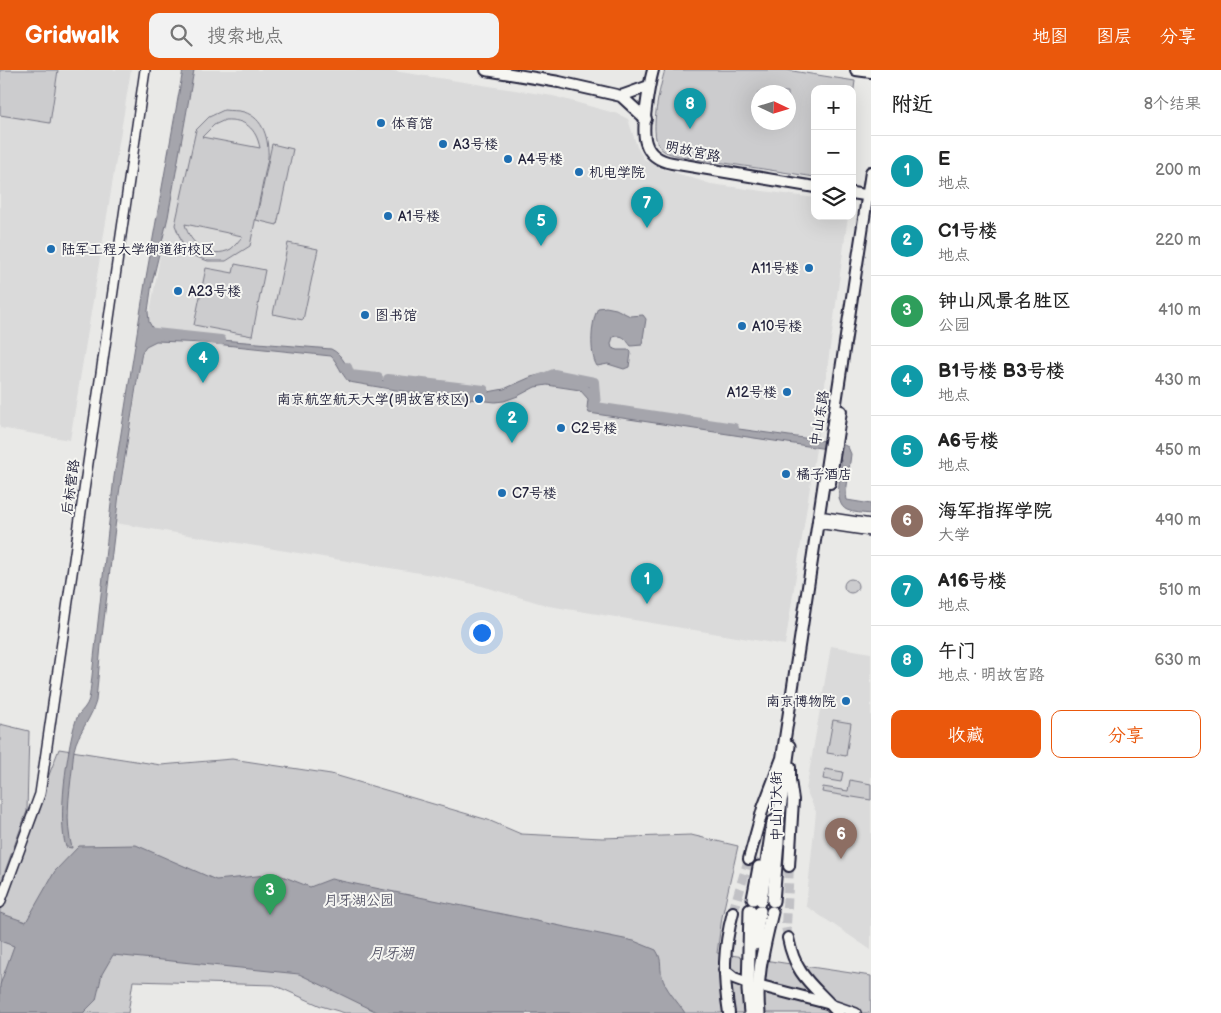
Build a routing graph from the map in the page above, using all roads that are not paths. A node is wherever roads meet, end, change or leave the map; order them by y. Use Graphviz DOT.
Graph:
graph roads {
  1 [pos="145,70"];
  2 [pos="486,70"];
  3 [pos="653,70"];
  4 [pos="856,70"];
  5 [pos="871,72"];
  6 [pos="650,86"];
  7 [pos="621,96"];
  8 [pos="646,119"];
  9 [pos="871,172"];
  10 [pos="811,186"];
  11 [pos="856,194"];
  12 [pos="869,196"];
  13 [pos="871,213"];
  14 [pos="822,520"];
  15 [pos="871,524"];
  16 [pos="871,531"];
  17 [pos="790,746"];
  18 [pos="782,758"];
  19 [pos="749,860"];
  20 [pos="789,866"];
  21 [pos="0,903"];
  22 [pos="762,906"];
  23 [pos="733,912"];
  24 [pos="788,938"];
  25 [pos="724,970"];
  26 [pos="745,982"];
  27 [pos="759,988"];
  28 [pos="830,1004"];
  29 [pos="729,1013"];
  30 [pos="751,1013"];
  31 [pos="759,1013"];
  32 [pos="839,1013"];
  33 [pos="856,1013"];
  1 -- 21 [label="main road, 后标营路"];
  2 -- 7 [label="main road"];
  3 -- 6 [label="main road, 明故宫路"];
  4 -- 5 [label="main road"];
  6 -- 7 [label="main road"];
  6 -- 8 [label="main road, 明故宫路"];
  7 -- 8 [label="main road"];
  8 -- 10 [label="main road, 明故宫路"];
  9 -- 12 [label="main road, 中山东路"];
  11 -- 12 [label="main road"];
  12 -- 14 [label="main road, 中山东路"];
  13 -- 14 [label="main road, 中山东路"];
  14 -- 15 [label="main road"];
  14 -- 16 [label="main road"];
  14 -- 17 [label="main road, 中山东路"];
  14 -- 18 [label="main road, 中山东路"];
  17 -- 20 [label="main road, 中山门大街"];
  17 -- 22 [label="highway"];
  18 -- 19 [label="main road, 中山门大街"];
  18 -- 22 [label="highway"];
  22 -- 27 [label="highway"];
  22 -- 30 [label="highway"];
  23 -- 25 [label="main road"];
  24 -- 28 [label="main road"];
  25 -- 26 [label="main road"];
  25 -- 29 [label="main road"];
  27 -- 28 [label="main road"];
  27 -- 31 [label="highway"];
  28 -- 32 [label="main road"];
  28 -- 33 [label="main road"];
}
